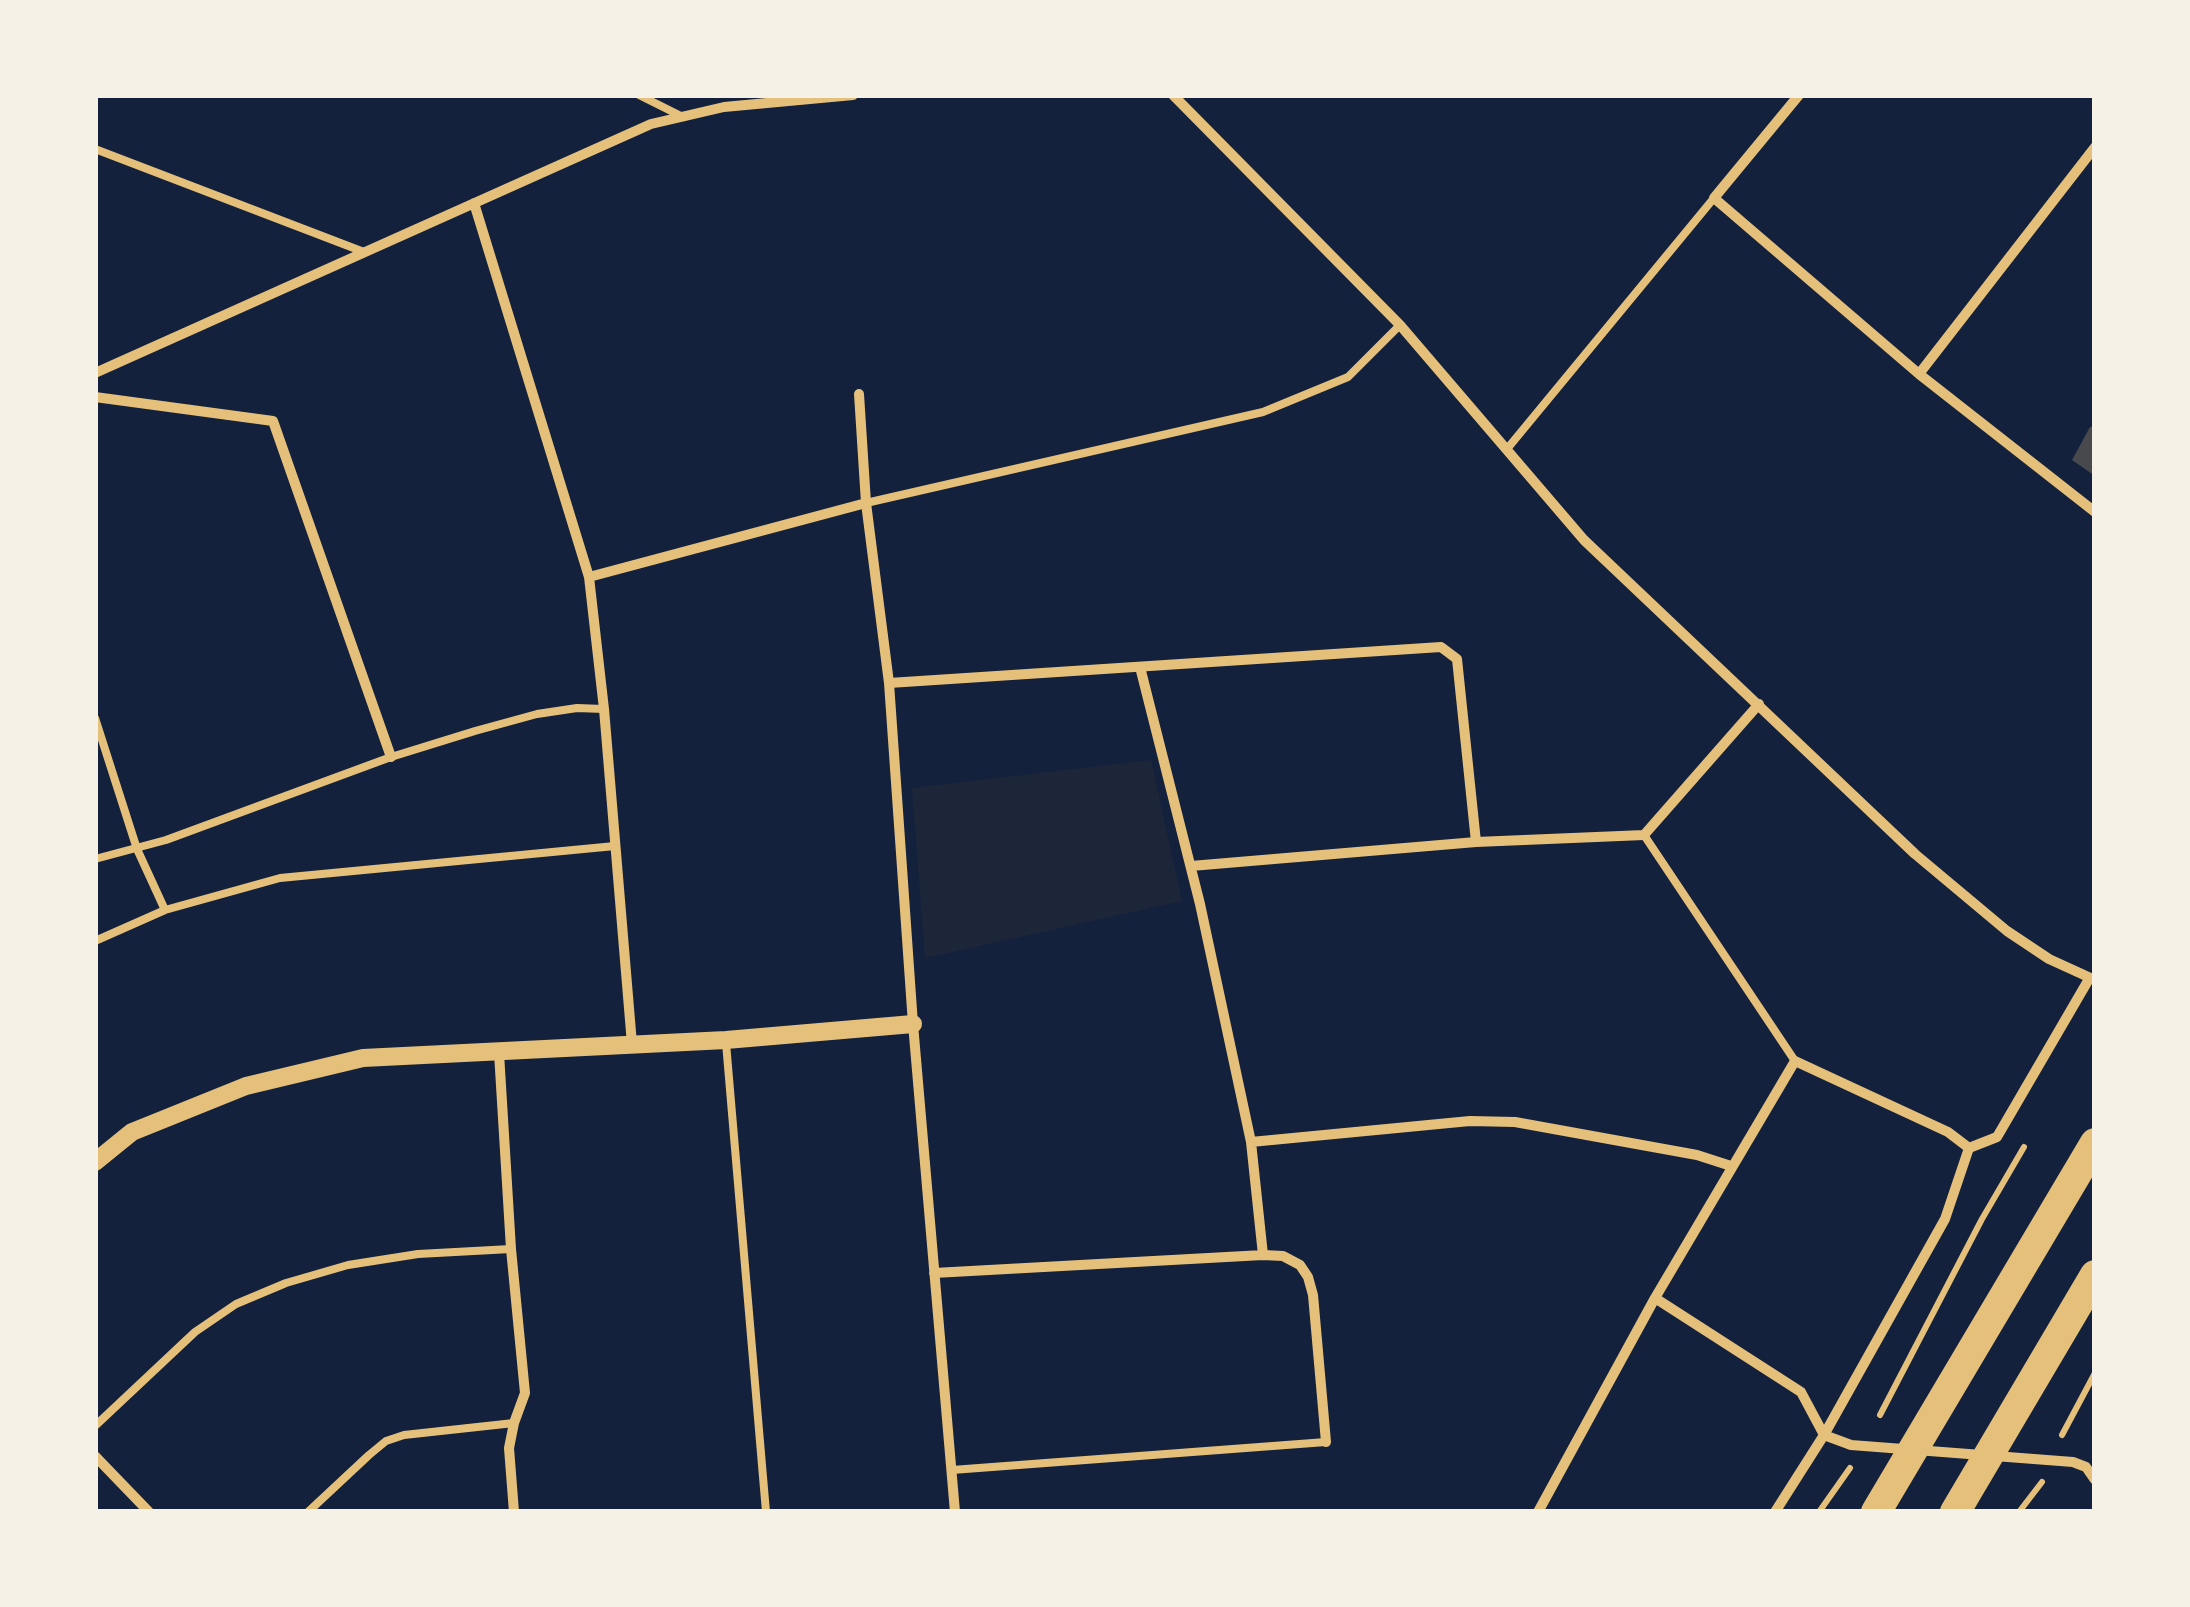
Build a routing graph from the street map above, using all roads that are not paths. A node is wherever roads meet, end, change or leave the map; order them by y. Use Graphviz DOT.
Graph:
graph roads {
  1 [pos="639,95"];
  2 [pos="853,95"];
  3 [pos="1173,95"];
  4 [pos="1798,95"];
  5 [pos="684,117"];
  6 [pos="2095,147"];
  7 [pos="95,149"];
  8 [pos="1714,198"];
  9 [pos="474,203"];
  10 [pos="364,252"];
  11 [pos="1400,325"];
  12 [pos="95,374"];
  13 [pos="1919,374"];
  14 [pos="859,394"];
  15 [pos="95,398"];
  16 [pos="1507,450"];
  17 [pos="866,503"];
  18 [pos="2095,512"];
  19 [pos="590,577"];
  20 [pos="1140,667"];
  21 [pos="889,683"];
  22 [pos="1759,704"];
  23 [pos="604,709"];
  24 [pos="95,718"];
  25 [pos="391,757"];
  26 [pos="1644,835"];
  27 [pos="1476,842"];
  28 [pos="615,846"];
  29 [pos="136,849"];
  30 [pos="95,859"];
  31 [pos="1191,866"];
  32 [pos="165,910"];
  33 [pos="95,941"];
  34 [pos="2092,980"];
  35 [pos="913,1024"];
  36 [pos="726,1040"];
  37 [pos="632,1044"];
  38 [pos="499,1053"];
  39 [pos="1795,1061"];
  40 [pos="1250,1142"];
  41 [pos="2095,1143"];
  42 [pos="1969,1148"];
  43 [pos="95,1162"];
  44 [pos="1731,1166"];
  45 [pos="511,1249"];
  46 [pos="1263,1256"];
  47 [pos="934,1273"];
  48 [pos="2095,1276"];
  49 [pos="1656,1298"];
  50 [pos="514,1423"];
  51 [pos="95,1426"];
  52 [pos="1824,1435"];
  53 [pos="1326,1442"];
  54 [pos="95,1456"];
  55 [pos="952,1470"];
  56 [pos="2095,1480"];
  57 [pos="149,1512"];
  58 [pos="308,1512"];
  59 [pos="514,1512"];
  60 [pos="766,1512"];
  61 [pos="955,1512"];
  62 [pos="1538,1512"];
  63 [pos="1775,1512"];
  64 [pos="1876,1512"];
  65 [pos="1955,1512"];
  1 -- 5 [label="lane"];
  2 -- 5 [label="street"];
  3 -- 11 [label="street"];
  4 -- 8 [label="street"];
  5 -- 9 [label="street"];
  6 -- 13 [label="street"];
  7 -- 10 [label="lane"];
  8 -- 13 [label="street"];
  8 -- 16 [label="lane"];
  9 -- 10 [label="street"];
  9 -- 19 [label="street"];
  10 -- 12 [label="street"];
  11 -- 16 [label="street"];
  11 -- 17 [label="lane"];
  13 -- 18 [label="street"];
  14 -- 17 [label="street"];
  15 -- 25 [label="street"];
  16 -- 22 [label="street"];
  17 -- 19 [label="street"];
  17 -- 21 [label="street"];
  19 -- 23 [label="street"];
  20 -- 21 [label="street"];
  20 -- 27 [label="street"];
  20 -- 31 [label="street"];
  21 -- 35 [label="street"];
  22 -- 26 [label="street"];
  22 -- 34 [label="street"];
  23 -- 25 [label="lane"];
  23 -- 28 [label="street"];
  24 -- 29 [label="lane"];
  25 -- 29 [label="lane"];
  26 -- 27 [label="street"];
  26 -- 39 [label="lane"];
  27 -- 31 [label="street"];
  28 -- 32 [label="lane"];
  28 -- 37 [label="street"];
  29 -- 30 [label="lane"];
  29 -- 32 [label="lane"];
  31 -- 40 [label="street"];
  32 -- 33 [label="lane"];
  34 -- 42 [label="street"];
  35 -- 36 [label="street"];
  35 -- 47 [label="street"];
  36 -- 37 [label="street"];
  36 -- 60 [label="lane"];
  37 -- 38 [label="street"];
  38 -- 43 [label="street"];
  38 -- 45 [label="street"];
  39 -- 42 [label="street"];
  39 -- 44 [label="street"];
  40 -- 44 [label="street"];
  40 -- 46 [label="street"];
  41 -- 64 [label="highway"];
  42 -- 52 [label="street"];
  44 -- 49 [label="street"];
  45 -- 50 [label="street"];
  45 -- 51 [label="lane"];
  46 -- 47 [label="street"];
  46 -- 53 [label="street"];
  47 -- 55 [label="street"];
  48 -- 65 [label="highway"];
  49 -- 52 [label="street"];
  49 -- 62 [label="street"];
  50 -- 58 [label="lane"];
  50 -- 59 [label="street"];
  52 -- 56 [label="street"];
  52 -- 63 [label="street"];
  53 -- 55 [label="lane"];
  54 -- 57 [label="street"];
  55 -- 61 [label="street"];
}
